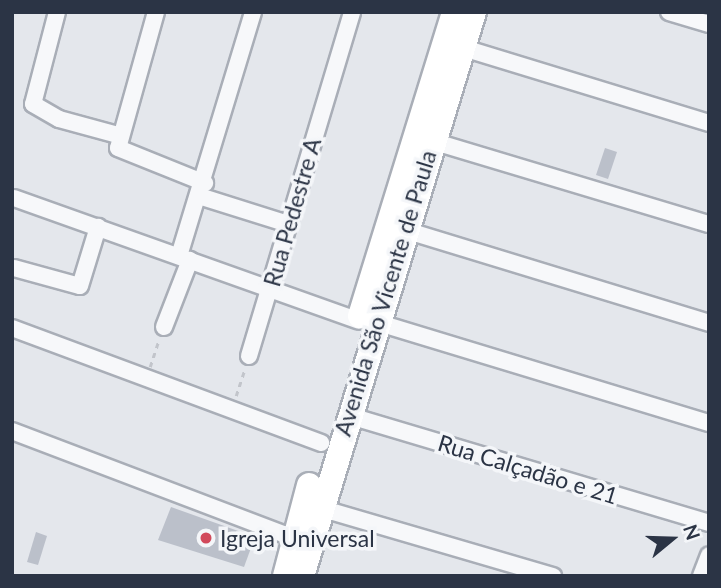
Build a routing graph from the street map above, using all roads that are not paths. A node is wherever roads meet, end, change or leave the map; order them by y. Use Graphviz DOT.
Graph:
graph roads {
  1 [pos="57,12"];
  2 [pos="156,12"];
  3 [pos="253,12"];
  4 [pos="352,12"];
  5 [pos="454,12"];
  6 [pos="474,12"];
  7 [pos="669,12"];
  8 [pos="709,24"];
  9 [pos="454,45"];
  10 [pos="709,123"];
  11 [pos="118,135"];
  12 [pos="432,141"];
  13 [pos="202,190"];
  14 [pos="13,198"];
  15 [pos="288,224"];
  16 [pos="709,224"];
  17 [pos="98,228"];
  18 [pos="405,230"];
  19 [pos="184,258"];
  20 [pos="14,268"];
  21 [pos="270,289"];
  22 [pos="368,321"];
  23 [pos="709,323"];
  24 [pos="164,327"];
  25 [pos="12,328"];
  26 [pos="249,356"];
  27 [pos="347,415"];
  28 [pos="709,423"];
  29 [pos="12,431"];
  30 [pos="321,443"];
  31 [pos="320,508"];
  32 [pos="709,523"];
  33 [pos="294,538"];
  34 [pos="709,555"];
  35 [pos="285,576"];
  36 [pos="302,576"];
  37 [pos="553,576"];
  38 [pos="701,576"];
  1 -- 11 [label="street"];
  2 -- 11 [label="street"];
  3 -- 13 [label="street"];
  4 -- 15 [label="street, Rua Pedestre A"];
  5 -- 9 [label="main road, Avenida São Vicente de Paula"];
  6 -- 9 [label="main road, Avenida São Vicente de Paula"];
  7 -- 8 [label="street"];
  9 -- 10 [label="street"];
  9 -- 12 [label="main road, Avenida São Vicente de Paula"];
  9 -- 22 [label="main road, Avenida São Vicente de Paula"];
  11 -- 13 [label="street"];
  12 -- 16 [label="street"];
  12 -- 18 [label="main road, Avenida São Vicente de Paula"];
  13 -- 15 [label="street"];
  13 -- 19 [label="street"];
  14 -- 17 [label="street"];
  15 -- 21 [label="street, Rua Pedestre A"];
  17 -- 19 [label="street"];
  17 -- 20 [label="street"];
  18 -- 22 [label="main road, Avenida São Vicente de Paula"];
  18 -- 23 [label="street"];
  19 -- 21 [label="street"];
  19 -- 24 [label="street"];
  21 -- 22 [label="street"];
  21 -- 26 [label="street, Rua Pedestre A"];
  22 -- 27 [label="main road, Avenida São Vicente de Paula"];
  22 -- 28 [label="street"];
  22 -- 30 [label="main road, Avenida São Vicente de Paula"];
  25 -- 30 [label="street"];
  27 -- 31 [label="main road, Avenida São Vicente de Paula"];
  27 -- 32 [label="street, Rua Calçadão e 21"];
  29 -- 33 [label="street"];
  30 -- 33 [label="main road, Avenida São Vicente de Paula"];
  31 -- 36 [label="main road, Avenida São Vicente de Paula"];
  31 -- 37 [label="street"];
  33 -- 35 [label="main road, Avenida São Vicente de Paula"];
  34 -- 38 [label="street"];
}
